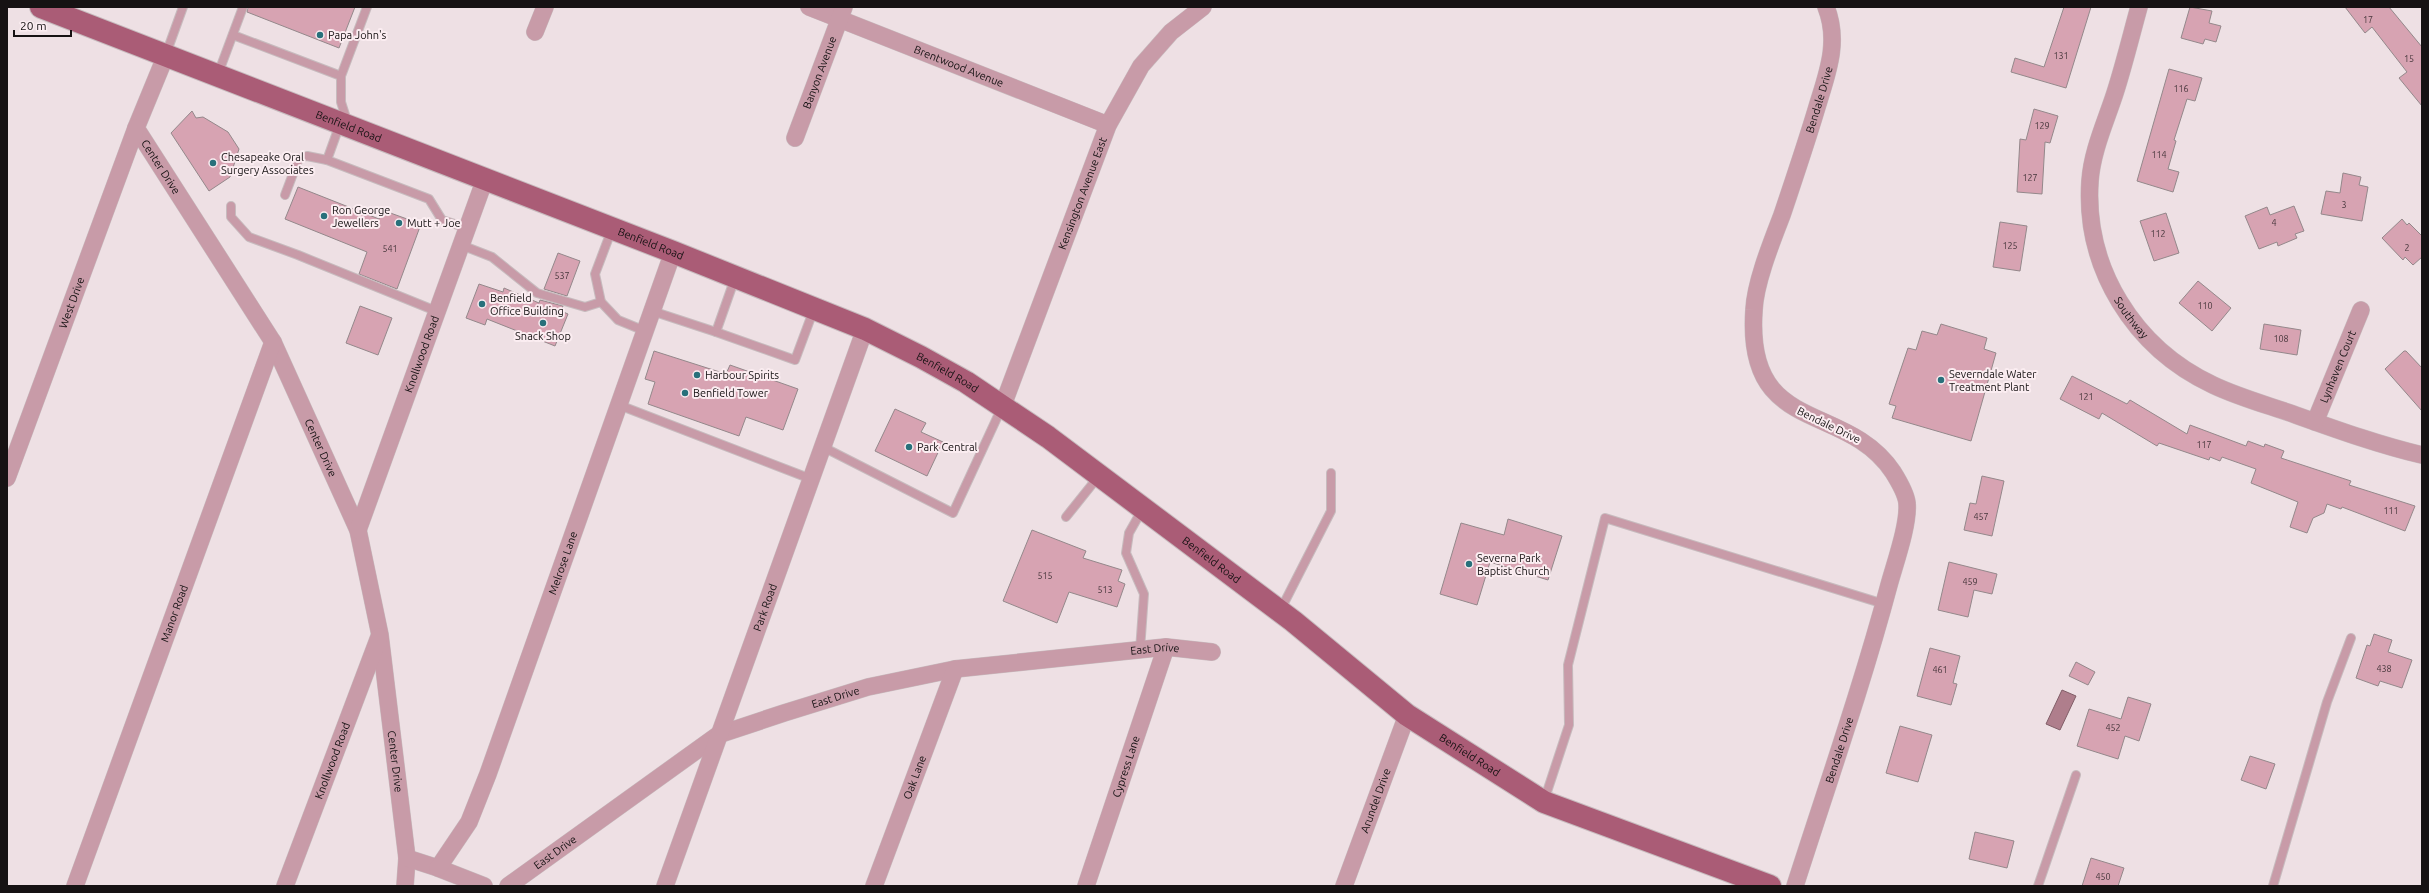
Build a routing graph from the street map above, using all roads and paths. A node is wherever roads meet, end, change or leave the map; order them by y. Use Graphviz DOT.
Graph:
graph roads {
  1 [pos="41,7"];
  2 [pos="183,7"];
  3 [pos="243,7"];
  4 [pos="367,7"];
  5 [pos="545,7"];
  6 [pos="809,7"];
  7 [pos="1203,7"];
  8 [pos="1826,7"];
  9 [pos="2139,7"];
  10 [pos="841,12"];
  11 [pos="535,32"];
  12 [pos="233,36"];
  13 [pos="166,55"];
  14 [pos="218,75"];
  15 [pos="341,76"];
  16 [pos="345,125"];
  17 [pos="1108,125"];
  18 [pos="136,128"];
  19 [pos="795,138"];
  20 [pos="327,160"];
  21 [pos="485,179"];
  22 [pos="285,195"];
  23 [pos="231,206"];
  24 [pos="467,228"];
  25 [pos="612,228"];
  26 [pos="461,245"];
  27 [pos="673,252"];
  28 [pos="736,277"];
  29 [pos="601,302"];
  30 [pos="814,309"];
  31 [pos="2361,310"];
  32 [pos="436,311"];
  33 [pos="652,311"];
  34 [pos="865,329"];
  35 [pos="645,331"];
  36 [pos="716,332"];
  37 [pos="273,342"];
  38 [pos="619,405"];
  39 [pos="1003,405"];
  40 [pos="2315,422"];
  41 [pos="823,447"];
  42 [pos="2422,456"];
  43 [pos="1331,473"];
  44 [pos="1099,476"];
  45 [pos="7,478"];
  46 [pos="811,479"];
  47 [pos="1142,510"];
  48 [pos="1066,517"];
  49 [pos="358,530"];
  50 [pos="1884,604"];
  51 [pos="1280,612"];
  52 [pos="380,635"];
  53 [pos="2351,638"];
  54 [pos="1166,647"];
  55 [pos="1140,650"];
  56 [pos="1212,652"];
  57 [pos="955,669"];
  58 [pos="1407,715"];
  59 [pos="718,735"];
  60 [pos="2076,775"];
  61 [pos="1544,802"];
  62 [pos="407,858"];
  63 [pos="438,868"];
  64 [pos="74,886"];
  65 [pos="285,886"];
  66 [pos="405,886"];
  67 [pos="484,886"];
  68 [pos="508,886"];
  69 [pos="665,886"];
  70 [pos="874,886"];
  71 [pos="1086,886"];
  72 [pos="1344,886"];
  73 [pos="1770,886"];
  74 [pos="1795,886"];
  75 [pos="2038,886"];
  76 [pos="2273,886"];
  1 -- 13 [label="main road, Benfield Road"];
  2 -- 13 [label="lane"];
  3 -- 12 [label="lane"];
  4 -- 15 [label="lane"];
  5 -- 11 [label="street"];
  6 -- 10 [label="street, Brentwood Avenue"];
  7 -- 17 [label="street, Kensington Avenue East"];
  8 -- 50 [label="street, Bendale Drive"];
  9 -- 40 [label="street, Southway"];
  10 -- 17 [label="street, Brentwood Avenue"];
  10 -- 19 [label="street, Banyon Avenue"];
  12 -- 14 [label="lane"];
  12 -- 15 [label="lane"];
  13 -- 14 [label="main road, Benfield Road"];
  13 -- 18 [label="street, Center Drive"];
  14 -- 16 [label="main road, Benfield Road"];
  15 -- 16 [label="lane"];
  16 -- 20 [label="lane"];
  16 -- 21 [label="main road, Benfield Road"];
  17 -- 39 [label="street, Kensington Avenue East"];
  18 -- 37 [label="street, Center Drive"];
  18 -- 45 [label="street, West Drive"];
  20 -- 22 [label="lane"];
  20 -- 24 [label="lane"];
  21 -- 24 [label="street, Knollwood Road"];
  21 -- 25 [label="main road, Benfield Road"];
  23 -- 32 [label="lane"];
  24 -- 26 [label="street, Knollwood Road"];
  25 -- 27 [label="main road, Benfield Road"];
  25 -- 29 [label="lane"];
  26 -- 29 [label="lane"];
  26 -- 32 [label="street, Knollwood Road"];
  27 -- 28 [label="main road, Benfield Road"];
  27 -- 33 [label="street, Melrose Lane"];
  28 -- 30 [label="main road, Benfield Road"];
  28 -- 36 [label="lane"];
  29 -- 35 [label="lane"];
  30 -- 34 [label="main road, Benfield Road"];
  30 -- 36 [label="lane"];
  31 -- 40 [label="street, Lynhaven Court"];
  32 -- 49 [label="street, Knollwood Road"];
  33 -- 35 [label="street, Melrose Lane"];
  33 -- 36 [label="lane"];
  34 -- 39 [label="main road, Benfield Road"];
  34 -- 41 [label="street, Park Road"];
  35 -- 38 [label="street, Melrose Lane"];
  37 -- 49 [label="street, Center Drive"];
  37 -- 64 [label="street, Manor Road"];
  38 -- 46 [label="lane"];
  38 -- 63 [label="street, Melrose Lane"];
  39 -- 41 [label="lane"];
  39 -- 44 [label="main road, Benfield Road"];
  40 -- 42 [label="street, Southway"];
  41 -- 46 [label="street, Park Road"];
  43 -- 51 [label="lane"];
  44 -- 47 [label="main road, Benfield Road"];
  44 -- 48 [label="lane"];
  46 -- 59 [label="street, Park Road"];
  47 -- 51 [label="main road, Benfield Road"];
  47 -- 55 [label="lane"];
  49 -- 52 [label="street, Center Drive"];
  50 -- 61 [label="lane"];
  50 -- 74 [label="street, Bendale Drive"];
  51 -- 58 [label="main road, Benfield Road"];
  52 -- 62 [label="street, Center Drive"];
  52 -- 65 [label="street, Knollwood Road"];
  53 -- 76 [label="lane"];
  54 -- 55 [label="street, East Drive"];
  54 -- 56 [label="street, East Drive"];
  54 -- 71 [label="street, Cypress Lane"];
  55 -- 57 [label="street, East Drive"];
  57 -- 59 [label="street, East Drive"];
  57 -- 70 [label="street, Oak Lane"];
  58 -- 61 [label="main road, Benfield Road"];
  58 -- 72 [label="street, Arundel Drive"];
  59 -- 68 [label="street, East Drive"];
  59 -- 69 [label="street, Park Road"];
  60 -- 75 [label="lane"];
  61 -- 73 [label="main road, Benfield Road"];
  62 -- 63 [label="street"];
  62 -- 66 [label="street, Center Drive"];
  63 -- 67 [label="street"];
}
